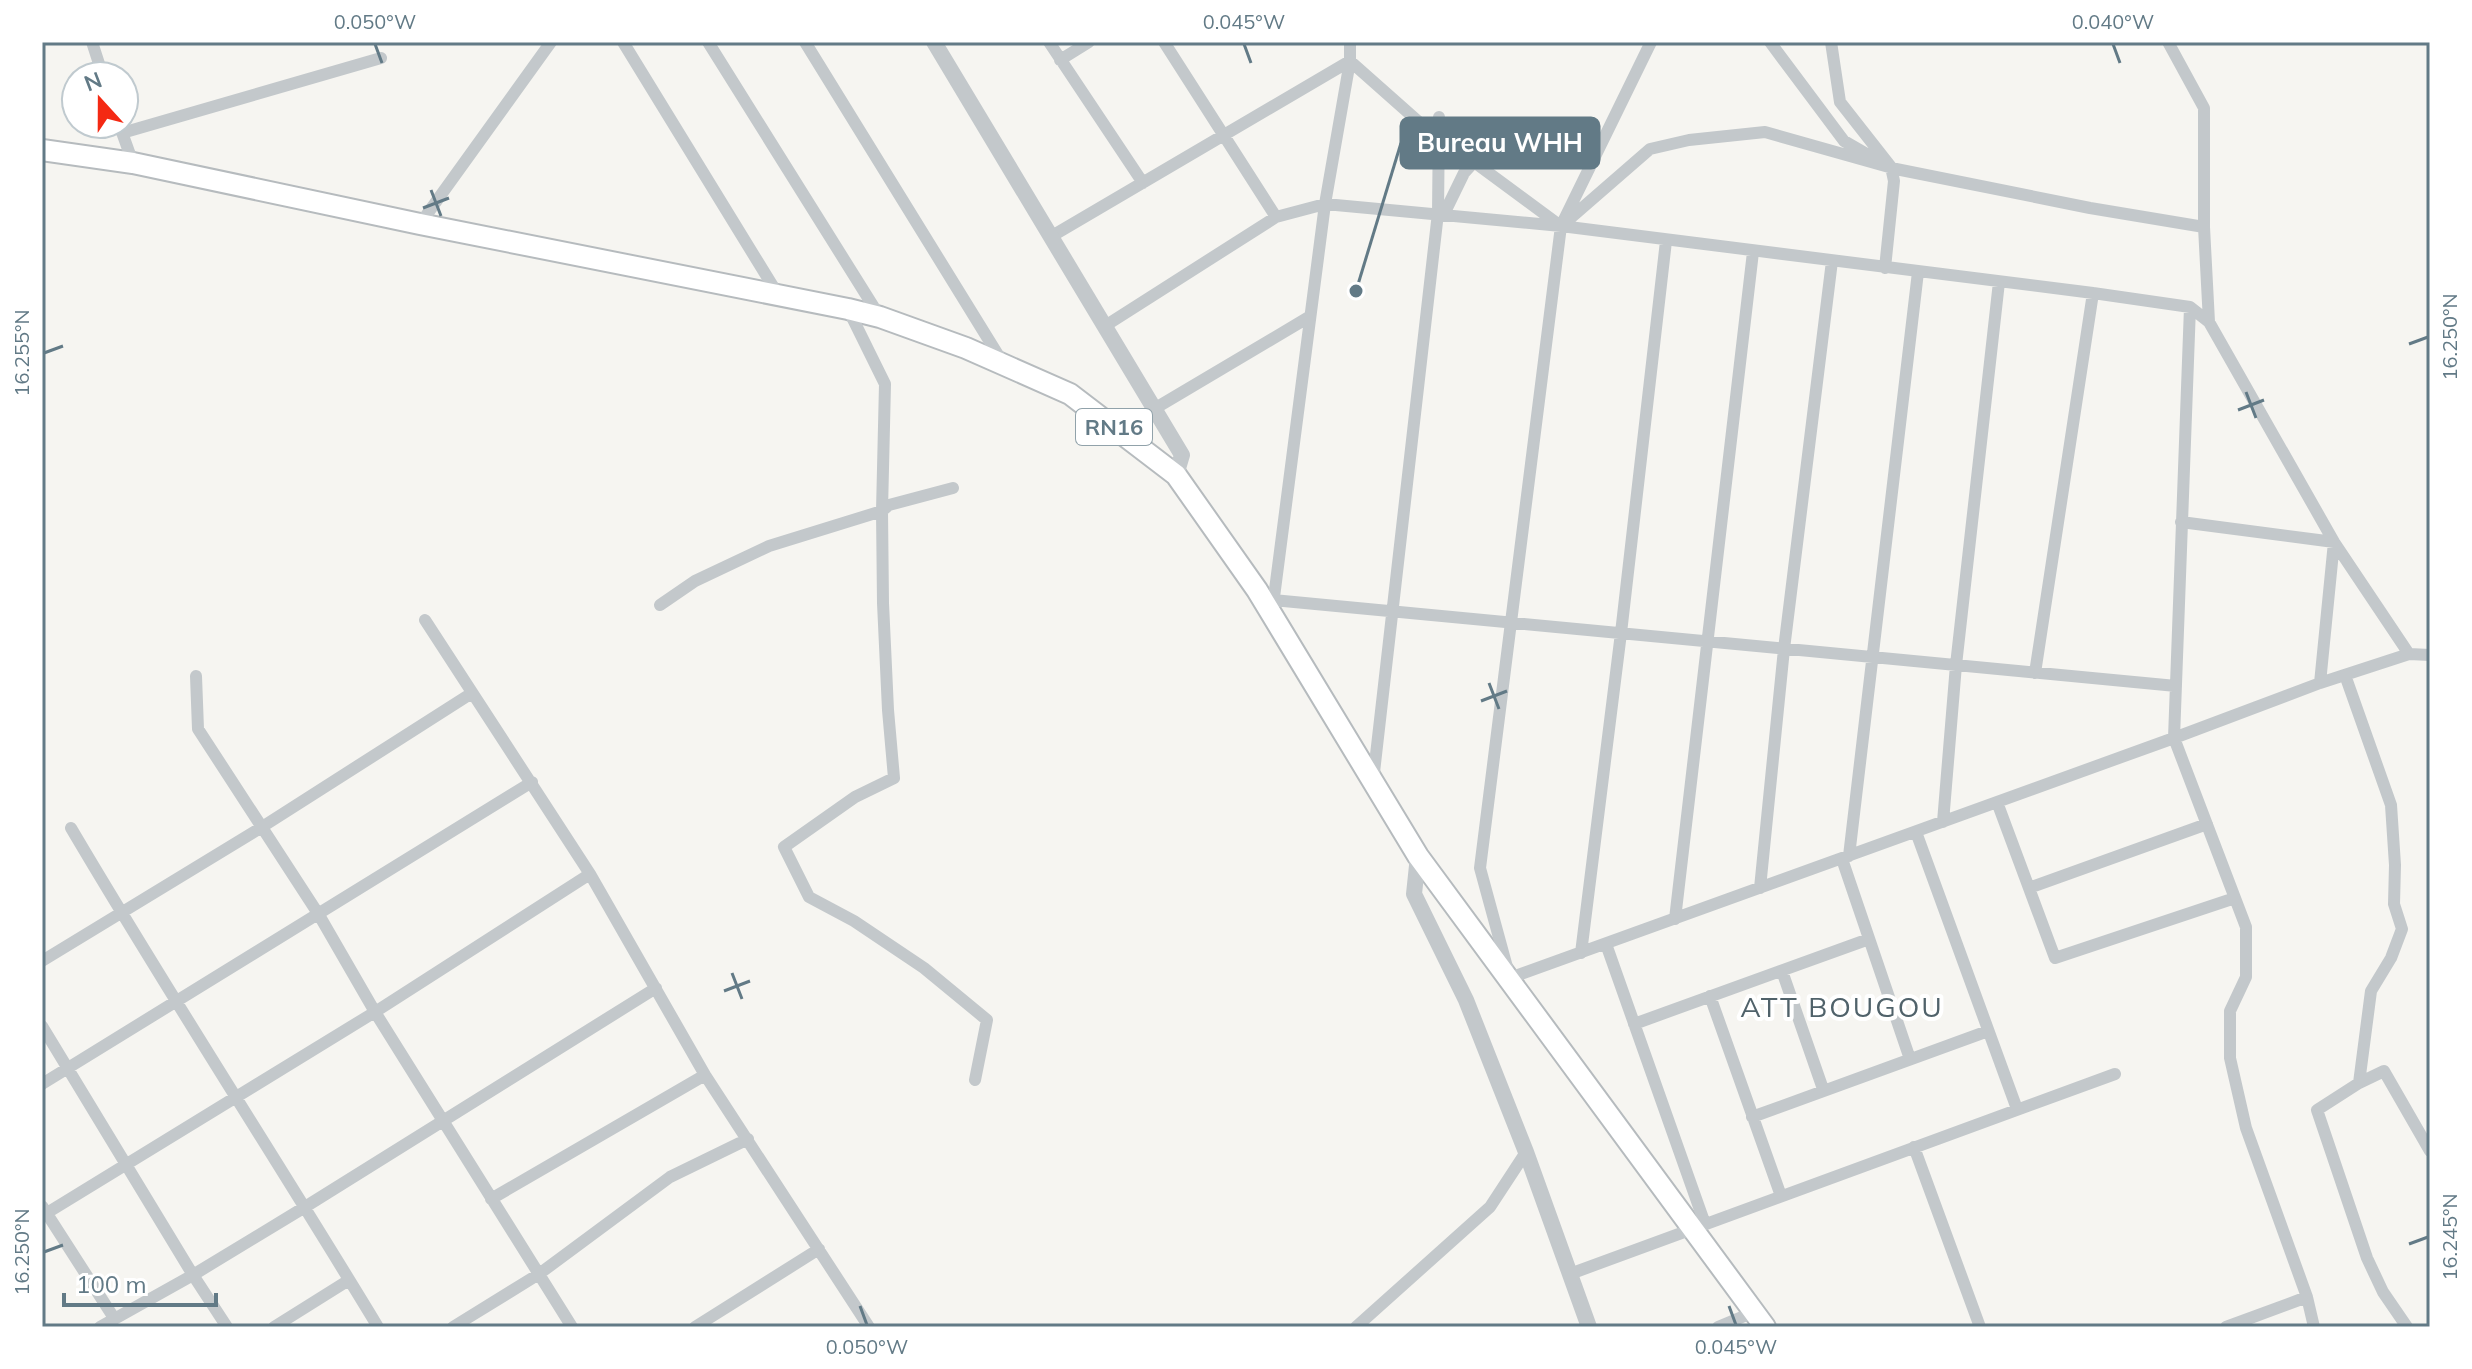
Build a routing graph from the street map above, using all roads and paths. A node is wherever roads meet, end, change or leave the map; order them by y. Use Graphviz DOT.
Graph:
graph roads {
  1 [pos="551,42"];
  2 [pos="623,42"];
  3 [pos="708,42"];
  4 [pos="805,42"];
  5 [pos="934,42"];
  6 [pos="1049,42"];
  7 [pos="1089,42"];
  8 [pos="1164,42"];
  9 [pos="1350,42"];
  10 [pos="1651,42"];
  11 [pos="1770,42"];
  12 [pos="1831,42"];
  13 [pos="2168,42"];
  14 [pos="381,58"];
  15 [pos="1060,60"];
  16 [pos="1350,61"];
  17 [pos="1439,117"];
  18 [pos="140,123"];
  19 [pos="1224,137"];
  20 [pos="1438,139"];
  21 [pos="124,140"];
  22 [pos="42,150"];
  23 [pos="1474,162"];
  24 [pos="133,163"];
  25 [pos="1891,167"];
  26 [pos="1143,183"];
  27 [pos="1325,204"];
  28 [pos="1441,213"];
  29 [pos="1276,217"];
  30 [pos="420,224"];
  31 [pos="1561,226"];
  32 [pos="2204,227"];
  33 [pos="1052,236"];
  34 [pos="1666,241"];
  35 [pos="1753,252"];
  36 [pos="1832,261"];
  37 [pos="1885,268"];
  38 [pos="1918,272"];
  39 [pos="1999,282"];
  40 [pos="777,293"];
  41 [pos="2093,293"];
  42 [pos="2190,307"];
  43 [pos="848,309"];
  44 [pos="880,317"];
  45 [pos="1309,317"];
  46 [pos="2209,322"];
  47 [pos="1105,326"];
  48 [pos="1003,363"];
  49 [pos="1154,409"];
  50 [pos="1176,475"];
  51 [pos="953,488"];
  52 [pos="882,511"];
  53 [pos="2181,522"];
  54 [pos="2334,542"];
  55 [pos="660,605"];
  56 [pos="1273,607"];
  57 [pos="1392,611"];
  58 [pos="425,620"];
  59 [pos="1512,623"];
  60 [pos="1621,633"];
  61 [pos="1709,642"];
  62 [pos="1784,649"];
  63 [pos="2409,654"];
  64 [pos="2430,655"];
  65 [pos="1873,657"];
  66 [pos="1956,665"];
  67 [pos="2035,673"];
  68 [pos="2345,675"];
  69 [pos="196,676"];
  70 [pos="2320,683"];
  71 [pos="2176,686"];
  72 [pos="472,693"];
  73 [pos="2174,738"];
  74 [pos="1373,781"];
  75 [pos="532,782"];
  76 [pos="1997,802"];
  77 [pos="1943,822"];
  78 [pos="2207,824"];
  79 [pos="262,827"];
  80 [pos="71,828"];
  81 [pos="1916,832"];
  82 [pos="1418,856"];
  83 [pos="1846,857"];
  84 [pos="590,874"];
  85 [pos="1760,888"];
  86 [pos="2029,888"];
  87 [pos="2235,898"];
  88 [pos="120,912"];
  89 [pos="319,915"];
  90 [pos="1675,919"];
  91 [pos="1869,939"];
  92 [pos="1606,944"];
  93 [pos="1581,953"];
  94 [pos="42,961"];
  95 [pos="1782,971"];
  96 [pos="1510,978"];
  97 [pos="656,988"];
  98 [pos="1710,996"];
  99 [pos="175,1003"];
  100 [pos="375,1012"];
  101 [pos="1634,1024"];
  102 [pos="42,1026"];
  103 [pos="1988,1031"];
  104 [pos="1910,1059"];
  105 [pos="68,1068"];
  106 [pos="2115,1074"];
  107 [pos="705,1075"];
  108 [pos="975,1080"];
  109 [pos="2359,1083"];
  110 [pos="42,1084"];
  111 [pos="1823,1089"];
  112 [pos="235,1096"];
  113 [pos="2017,1109"];
  114 [pos="1752,1117"];
  115 [pos="444,1120"];
  116 [pos="748,1139"];
  117 [pos="1914,1147"];
  118 [pos="2430,1151"];
  119 [pos="1526,1152"];
  120 [pos="126,1165"];
  121 [pos="1781,1196"];
  122 [pos="491,1199"];
  123 [pos="305,1207"];
  124 [pos="44,1212"];
  125 [pos="1698,1226"];
  126 [pos="819,1249"];
  127 [pos="539,1274"];
  128 [pos="1570,1274"];
  129 [pos="193,1275"];
  130 [pos="349,1280"];
  131 [pos="2307,1297"];
  132 [pos="114,1318"];
  133 [pos="1759,1320"];
  134 [pos="100,1327"];
  135 [pos="227,1327"];
  136 [pos="274,1327"];
  137 [pos="378,1327"];
  138 [pos="453,1327"];
  139 [pos="572,1327"];
  140 [pos="695,1327"];
  141 [pos="869,1327"];
  142 [pos="1356,1327"];
  143 [pos="1589,1327"];
  144 [pos="1718,1327"];
  145 [pos="1980,1327"];
  146 [pos="2226,1327"];
  147 [pos="2314,1327"];
  148 [pos="2407,1327"];
  1 -- 30 [label="street"];
  2 -- 40 [label="street"];
  3 -- 44 [label="street"];
  4 -- 48 [label="street"];
  5 -- 33 [label="street"];
  6 -- 15 [label="street"];
  7 -- 15 [label="street"];
  8 -- 19 [label="street"];
  9 -- 16 [label="street"];
  10 -- 31 [label="street"];
  11 -- 25 [label="street"];
  12 -- 25 [label="street"];
  13 -- 32 [label="street"];
  14 -- 18 [label="street"];
  15 -- 26 [label="street"];
  16 -- 19 [label="street"];
  16 -- 20 [label="street"];
  16 -- 27 [label="street"];
  17 -- 20 [label="street"];
  19 -- 26 [label="street"];
  19 -- 29 [label="street"];
  20 -- 23 [label="street"];
  20 -- 28 [label="street"];
  21 -- 24 [label="street"];
  22 -- 24 [label="main road, RN16"];
  23 -- 28 [label="street"];
  23 -- 31 [label="street"];
  24 -- 30 [label="main road, RN16"];
  25 -- 31 [label="street"];
  25 -- 32 [label="street"];
  25 -- 37 [label="street"];
  26 -- 33 [label="street"];
  27 -- 28 [label="street"];
  27 -- 29 [label="street"];
  27 -- 45 [label="street"];
  28 -- 31 [label="street"];
  28 -- 57 [label="street"];
  29 -- 47 [label="street"];
  30 -- 40 [label="main road, RN16"];
  31 -- 34 [label="street"];
  31 -- 59 [label="street"];
  32 -- 46 [label="street"];
  33 -- 47 [label="street"];
  34 -- 35 [label="street"];
  34 -- 60 [label="street"];
  35 -- 36 [label="street"];
  35 -- 61 [label="street"];
  36 -- 37 [label="street"];
  36 -- 62 [label="street"];
  37 -- 38 [label="street"];
  38 -- 39 [label="street"];
  38 -- 65 [label="street"];
  39 -- 41 [label="street"];
  39 -- 66 [label="street"];
  40 -- 43 [label="main road, RN16"];
  41 -- 42 [label="street"];
  41 -- 67 [label="street"];
  42 -- 46 [label="street"];
  42 -- 53 [label="street"];
  43 -- 44 [label="main road, RN16"];
  43 -- 52 [label="street"];
  44 -- 48 [label="main road, RN16"];
  45 -- 49 [label="street"];
  45 -- 56 [label="street"];
  46 -- 54 [label="street"];
  47 -- 49 [label="street"];
  48 -- 50 [label="main road, RN16"];
  49 -- 50 [label="street"];
  50 -- 56 [label="main road, RN16"];
  51 -- 52 [label="street"];
  52 -- 55 [label="street"];
  52 -- 108 [label="street"];
  53 -- 54 [label="street"];
  53 -- 71 [label="street"];
  54 -- 63 [label="street"];
  54 -- 70 [label="street"];
  56 -- 57 [label="street"];
  56 -- 74 [label="main road, RN16"];
  57 -- 59 [label="street"];
  57 -- 74 [label="street"];
  58 -- 72 [label="street"];
  59 -- 60 [label="street"];
  59 -- 96 [label="street"];
  60 -- 61 [label="street"];
  60 -- 93 [label="street"];
  61 -- 62 [label="street"];
  61 -- 90 [label="street"];
  62 -- 65 [label="street"];
  62 -- 85 [label="street"];
  63 -- 64 [label="street"];
  63 -- 68 [label="street"];
  65 -- 66 [label="street"];
  65 -- 83 [label="street"];
  66 -- 67 [label="street"];
  66 -- 77 [label="street"];
  67 -- 71 [label="street"];
  68 -- 70 [label="street"];
  68 -- 109 [label="street"];
  69 -- 79 [label="street"];
  70 -- 73 [label="street"];
  71 -- 73 [label="street"];
  72 -- 75 [label="street"];
  72 -- 79 [label="street"];
  73 -- 76 [label="street"];
  73 -- 78 [label="street"];
  74 -- 82 [label="main road, RN16"];
  75 -- 84 [label="street"];
  75 -- 89 [label="street"];
  76 -- 77 [label="street"];
  76 -- 86 [label="street"];
  77 -- 81 [label="street"];
  78 -- 86 [label="street"];
  78 -- 87 [label="street"];
  79 -- 88 [label="street"];
  79 -- 89 [label="street"];
  80 -- 88 [label="street"];
  81 -- 83 [label="street"];
  81 -- 103 [label="street"];
  82 -- 96 [label="main road, RN16"];
  82 -- 119 [label="street"];
  83 -- 85 [label="street"];
  83 -- 91 [label="street"];
  84 -- 97 [label="street"];
  84 -- 100 [label="street"];
  85 -- 90 [label="street"];
  86 -- 87 [label="street"];
  87 -- 131 [label="street"];
  88 -- 94 [label="street"];
  88 -- 99 [label="street"];
  89 -- 99 [label="street"];
  89 -- 100 [label="street"];
  90 -- 92 [label="street"];
  91 -- 95 [label="street"];
  91 -- 104 [label="street"];
  92 -- 93 [label="street"];
  92 -- 101 [label="street"];
  93 -- 96 [label="street"];
  95 -- 98 [label="street"];
  95 -- 111 [label="street"];
  96 -- 125 [label="main road, RN16"];
  97 -- 107 [label="street"];
  97 -- 115 [label="street"];
  98 -- 101 [label="street"];
  98 -- 114 [label="street"];
  99 -- 105 [label="street"];
  99 -- 112 [label="street"];
  100 -- 112 [label="street"];
  100 -- 115 [label="street"];
  101 -- 125 [label="street"];
  102 -- 105 [label="street"];
  103 -- 104 [label="street"];
  103 -- 113 [label="street"];
  104 -- 111 [label="street"];
  105 -- 110 [label="street"];
  105 -- 120 [label="street"];
  106 -- 113 [label="street"];
  107 -- 116 [label="street"];
  107 -- 122 [label="street"];
  109 -- 118 [label="street"];
  109 -- 148 [label="street"];
  111 -- 114 [label="street"];
  112 -- 120 [label="street"];
  112 -- 123 [label="street"];
  113 -- 117 [label="street"];
  114 -- 121 [label="street"];
  115 -- 122 [label="street"];
  115 -- 123 [label="street"];
  116 -- 126 [label="street"];
  116 -- 127 [label="street"];
  117 -- 121 [label="street"];
  117 -- 145 [label="street"];
  119 -- 128 [label="street"];
  119 -- 142 [label="street"];
  120 -- 124 [label="street"];
  120 -- 129 [label="street"];
  121 -- 125 [label="street"];
  122 -- 127 [label="street"];
  123 -- 129 [label="street"];
  123 -- 130 [label="street"];
  124 -- 132 [label="street"];
  125 -- 128 [label="street"];
  125 -- 133 [label="main road, RN16"];
  126 -- 140 [label="street"];
  126 -- 141 [label="street"];
  127 -- 138 [label="street"];
  127 -- 139 [label="street"];
  128 -- 143 [label="street"];
  129 -- 132 [label="street"];
  129 -- 135 [label="street"];
  130 -- 136 [label="street"];
  130 -- 137 [label="street"];
  131 -- 146 [label="street"];
  131 -- 147 [label="street"];
  132 -- 134 [label="street"];
  133 -- 144 [label="street"];
}
